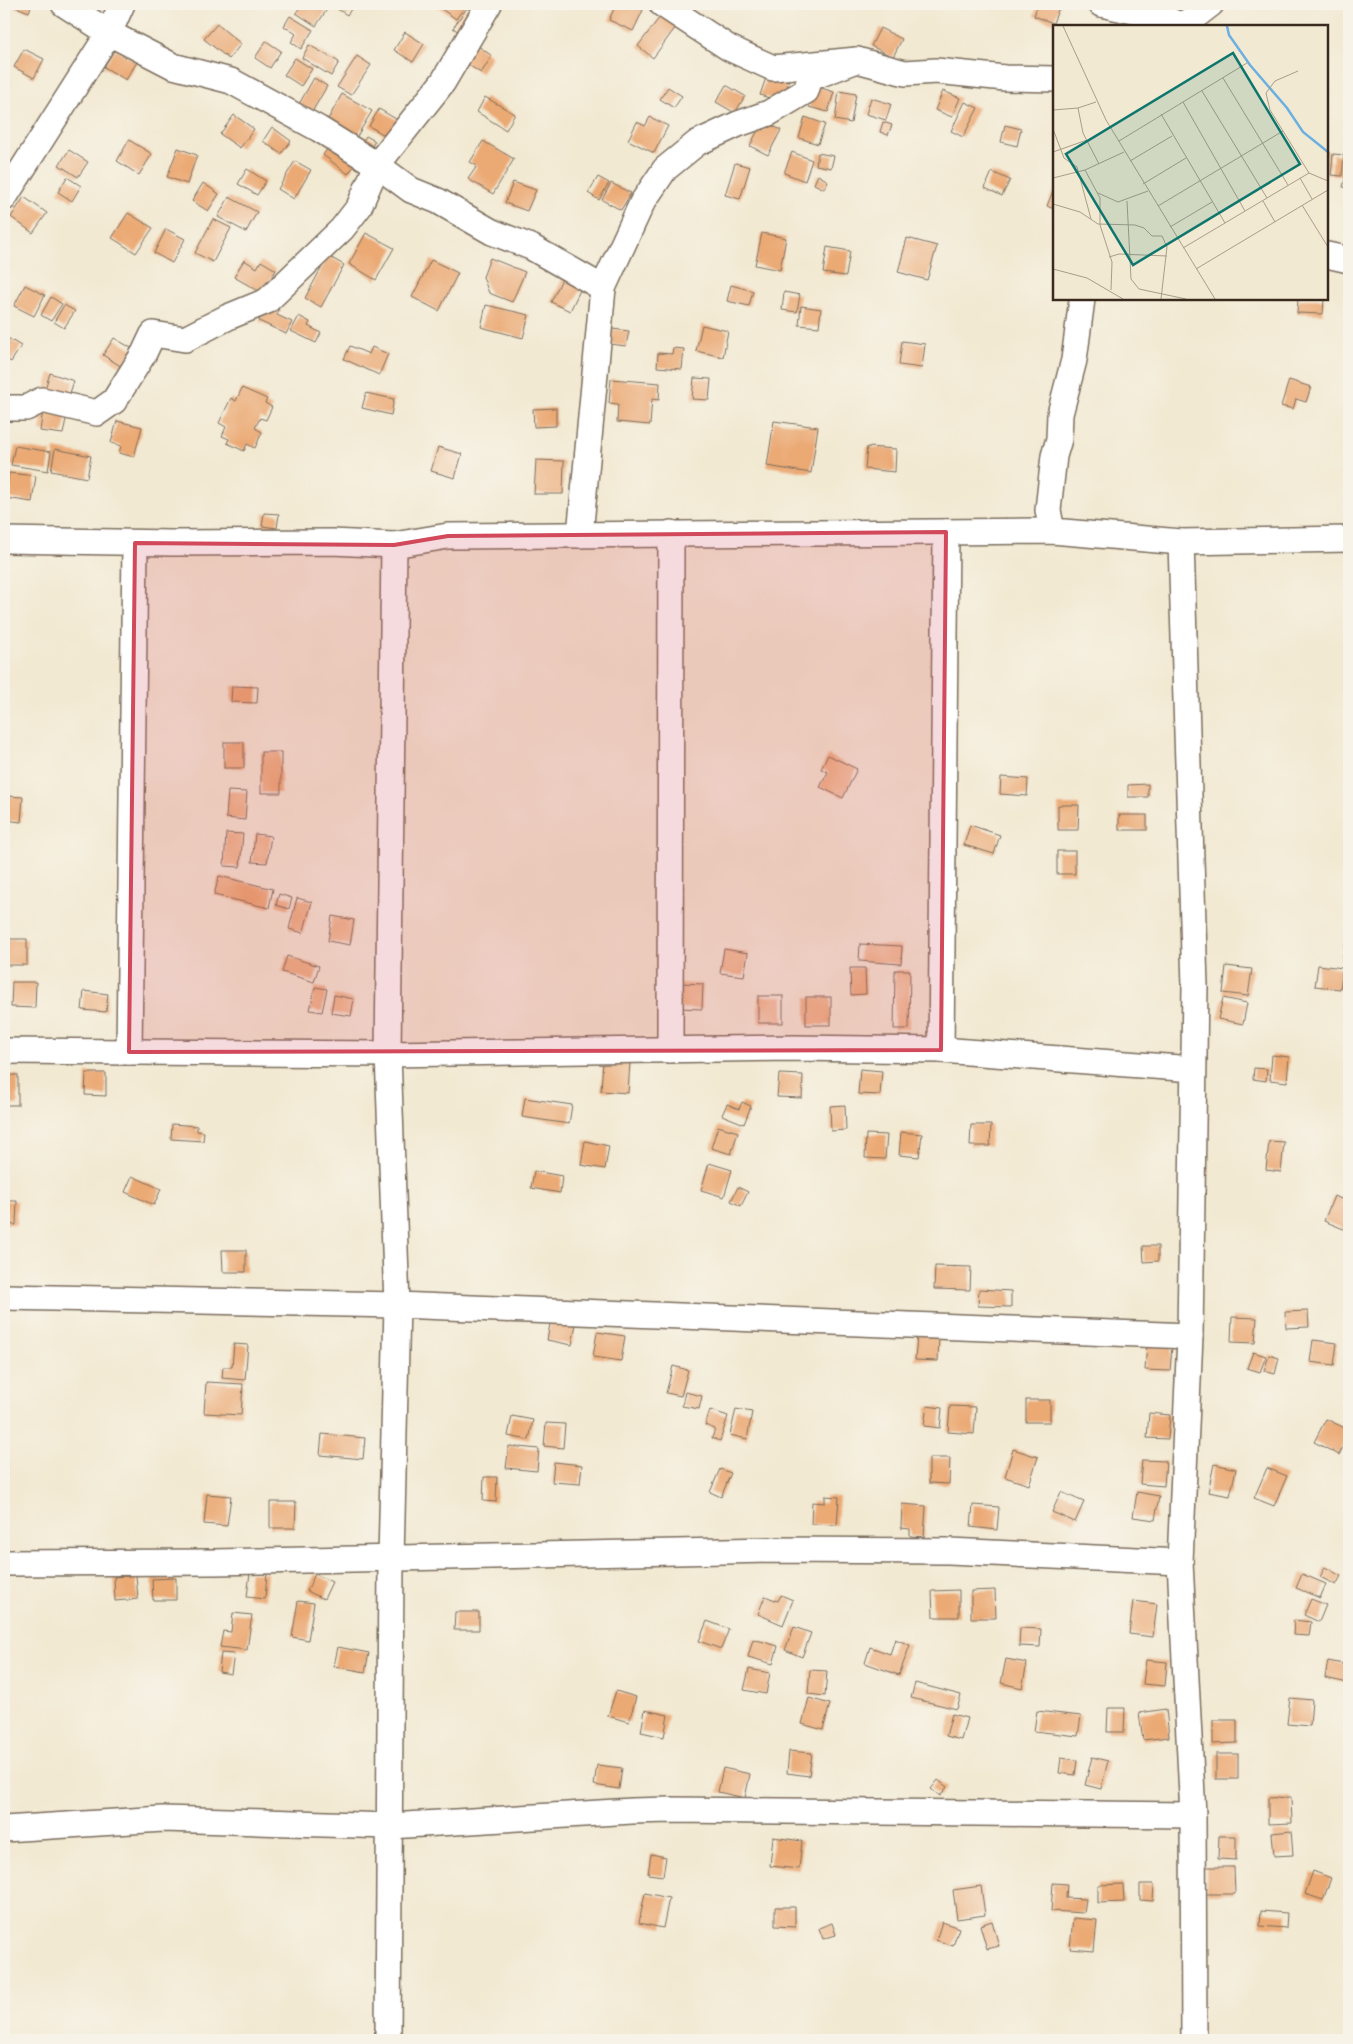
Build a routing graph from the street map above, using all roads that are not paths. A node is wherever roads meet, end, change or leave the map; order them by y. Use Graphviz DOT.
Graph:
graph roads {
  1 [pos="64,4"];
  2 [pos="122,4"];
  3 [pos="489,4"];
  4 [pos="662,4"];
  5 [pos="1212,4"];
  6 [pos="1113,10"];
  7 [pos="109,33"];
  8 [pos="857,60"];
  9 [pos="1053,79"];
  10 [pos="377,165"];
  11 [pos="4,198"];
  12 [pos="1328,255"];
  13 [pos="1349,260"];
  14 [pos="603,288"];
  15 [pos="1082,300"];
  16 [pos="4,408"];
  17 [pos="1052,531"];
  18 [pos="672,532"];
  19 [pos="946,532"];
  20 [pos="580,535"];
  21 [pos="1349,539"];
  22 [pos="4,540"];
  23 [pos="1181,542"];
  24 [pos="135,543"];
  25 [pos="394,545"];
  26 [pos="670,1050"];
  27 [pos="941,1050"];
  28 [pos="4,1051"];
  29 [pos="129,1052"];
  30 [pos="388,1054"];
  31 [pos="1193,1069"];
  32 [pos="4,1297"];
  33 [pos="397,1305"];
  34 [pos="1190,1336"];
  35 [pos="390,1559"];
  36 [pos="1180,1562"];
  37 [pos="4,1563"];
  38 [pos="1193,1815"];
  39 [pos="390,1826"];
  40 [pos="4,1829"];
  41 [pos="388,2040"];
  42 [pos="1194,2040"];
  1 -- 7 [label="street"];
  2 -- 7 [label="street"];
  3 -- 10 [label="street"];
  4 -- 8 [label="street"];
  5 -- 6 [label="street"];
  7 -- 10 [label="street"];
  7 -- 11 [label="street"];
  8 -- 9 [label="street"];
  8 -- 14 [label="street"];
  10 -- 14 [label="street"];
  10 -- 16 [label="street"];
  12 -- 13 [label="street"];
  14 -- 20 [label="street"];
  15 -- 17 [label="street"];
  17 -- 19 [label="street"];
  17 -- 23 [label="street"];
  18 -- 19 [label="street"];
  18 -- 20 [label="street"];
  18 -- 26 [label="street"];
  19 -- 27 [label="street"];
  20 -- 25 [label="street"];
  21 -- 23 [label="street"];
  22 -- 24 [label="street"];
  23 -- 31 [label="street"];
  24 -- 25 [label="street"];
  24 -- 29 [label="street"];
  25 -- 30 [label="street"];
  26 -- 27 [label="street"];
  26 -- 30 [label="street"];
  27 -- 31 [label="street"];
  28 -- 29 [label="street"];
  29 -- 30 [label="street"];
  30 -- 33 [label="street"];
  31 -- 34 [label="street"];
  32 -- 33 [label="street"];
  33 -- 34 [label="street"];
  33 -- 35 [label="street"];
  34 -- 36 [label="street"];
  35 -- 36 [label="street"];
  35 -- 37 [label="street"];
  35 -- 39 [label="street"];
  36 -- 38 [label="street"];
  38 -- 39 [label="street"];
  38 -- 42 [label="street"];
  39 -- 40 [label="street"];
  39 -- 41 [label="street"];
}
